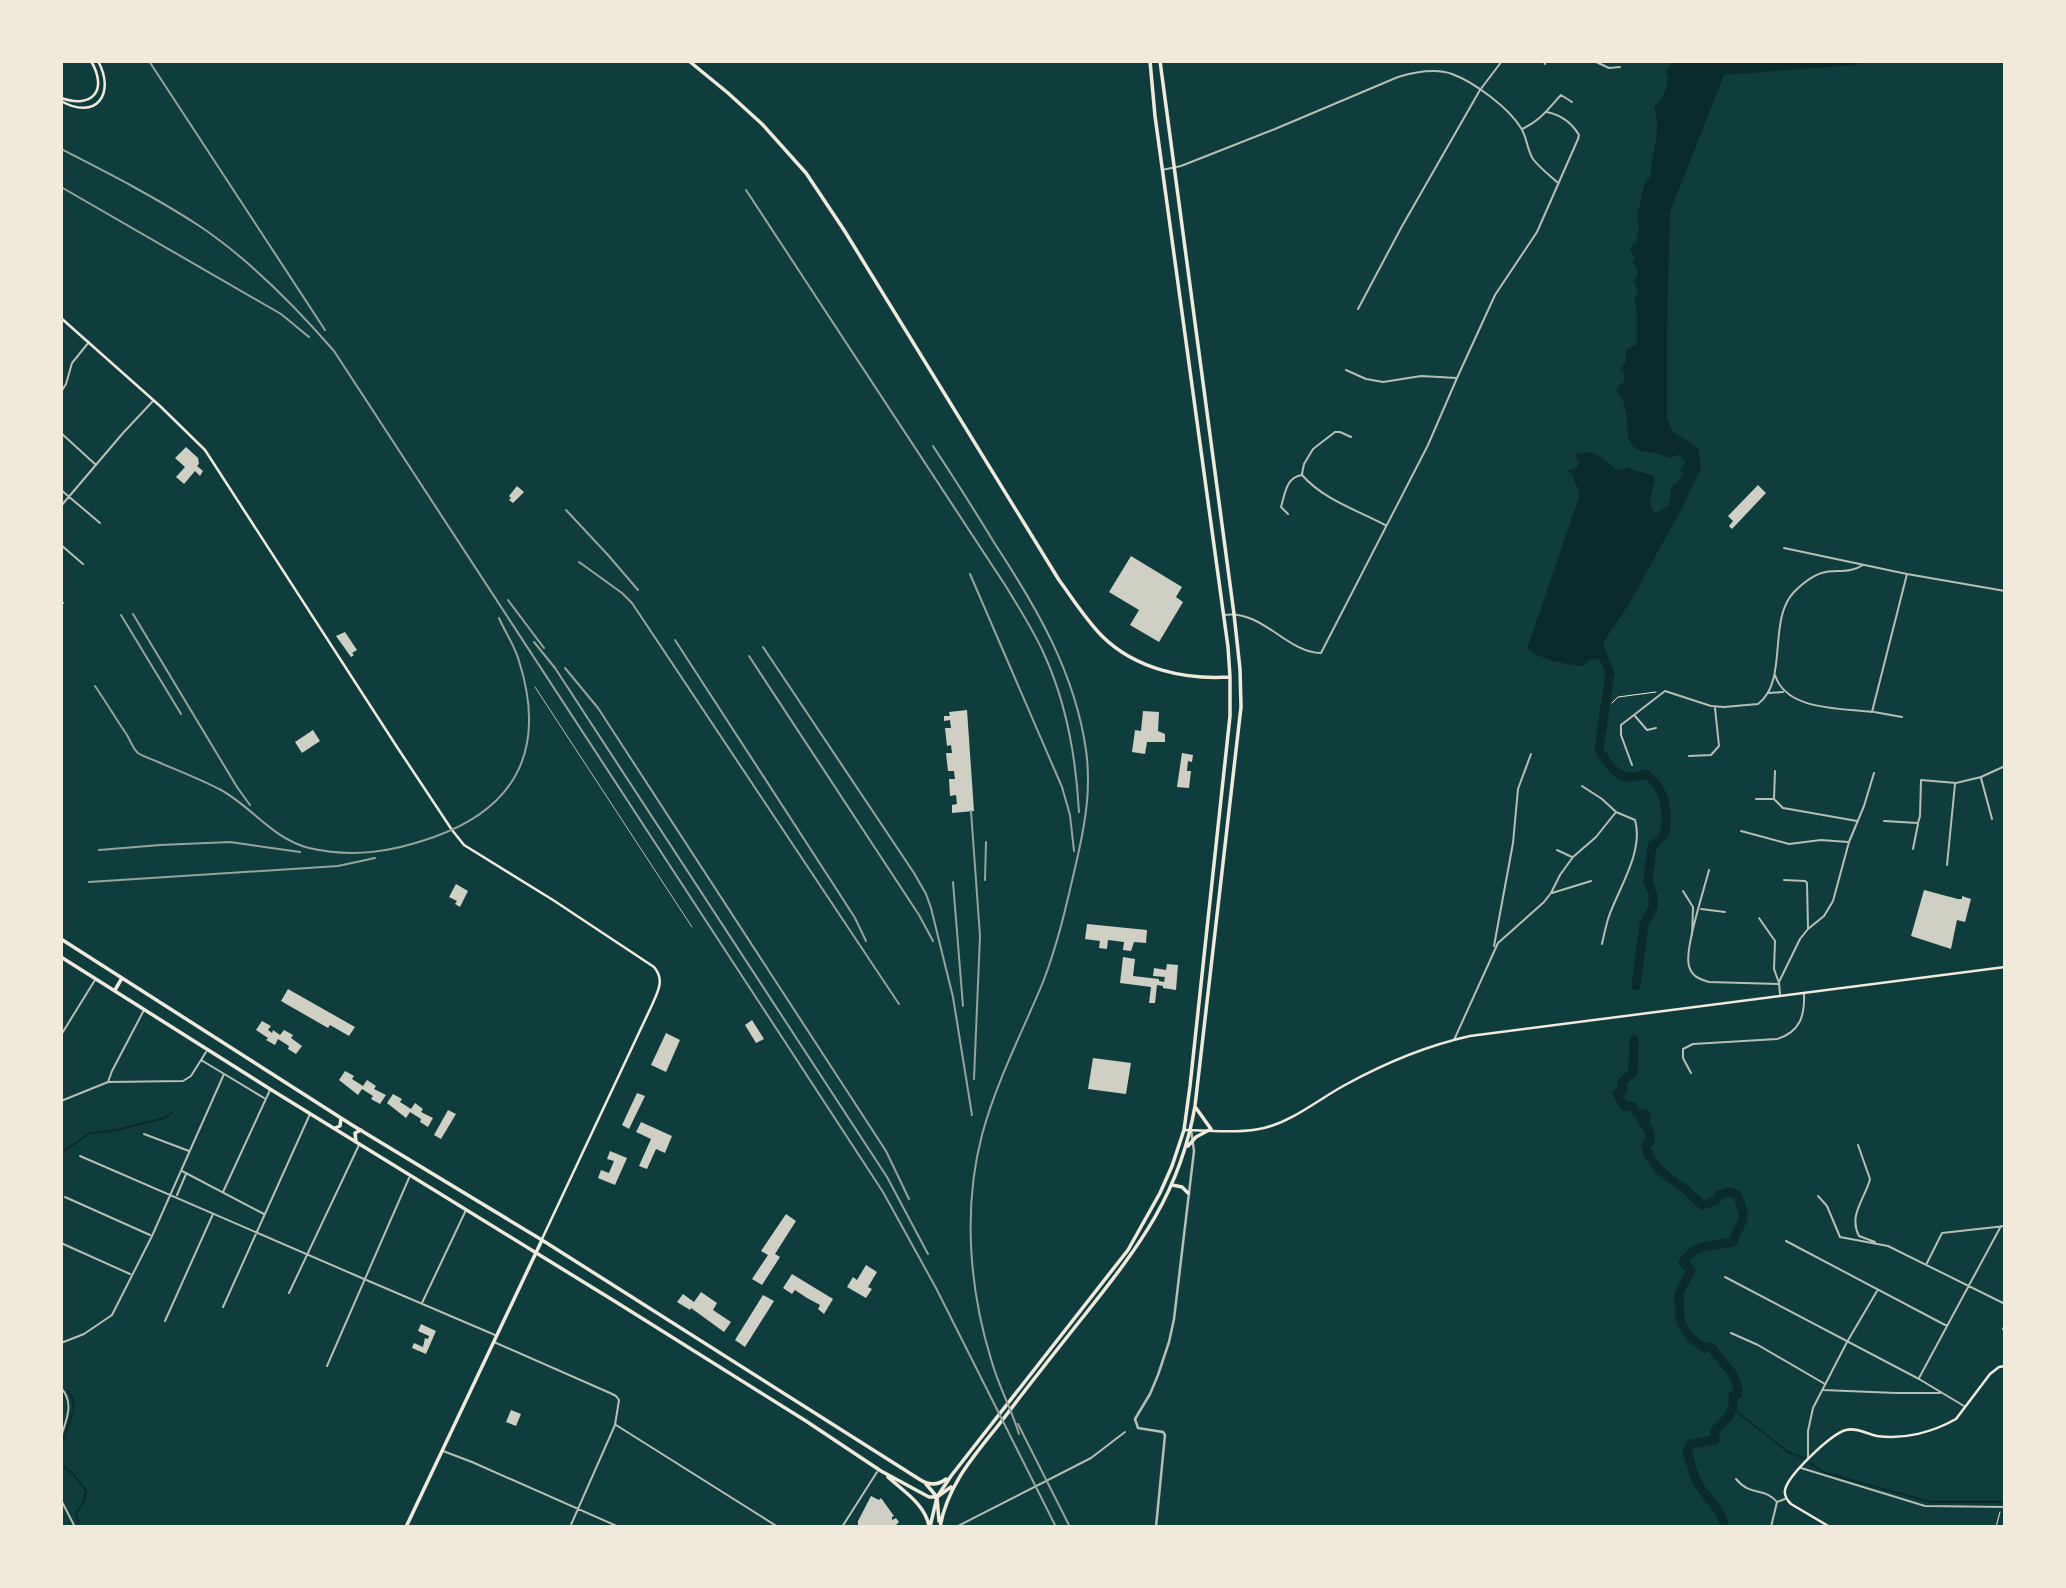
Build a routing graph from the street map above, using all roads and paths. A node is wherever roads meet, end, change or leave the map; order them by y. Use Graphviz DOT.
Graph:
graph roads {
  1 [pos="92,61"];
  2 [pos="98,61"];
  3 [pos="689,61"];
  4 [pos="1150,61"];
  5 [pos="1160,61"];
  6 [pos="1502,61"];
  7 [pos="1594,61"];
  8 [pos="1620,67"];
  9 [pos="1480,90"];
  10 [pos="61,100"];
  11 [pos="1572,102"];
  12 [pos="1547,112"];
  13 [pos="1521,129"];
  14 [pos="1173,169"];
  15 [pos="1162,170"];
  16 [pos="1558,182"];
  17 [pos="1359,309"];
  18 [pos="61,318"];
  19 [pos="89,342"];
  20 [pos="1346,370"];
  21 [pos="1457,377"];
  22 [pos="61,392"];
  23 [pos="154,400"];
  24 [pos="61,433"];
  25 [pos="1351,437"];
  26 [pos="96,465"];
  27 [pos="1302,475"];
  28 [pos="61,490"];
  29 [pos="69,497"];
  30 [pos="61,506"];
  31 [pos="1289,514"];
  32 [pos="100,523"];
  33 [pos="1387,525"];
  34 [pos="61,545"];
  35 [pos="1784,548"];
  36 [pos="83,564"];
  37 [pos="1863,565"];
  38 [pos="1907,574"];
  39 [pos="2005,592"];
  40 [pos="1234,614"];
  41 [pos="1223,615"];
  42 [pos="1774,672"];
  43 [pos="1241,676"];
  44 [pos="1230,677"];
  45 [pos="535,687"];
  46 [pos="1665,691"];
  47 [pos="1784,692"];
  48 [pos="1768,693"];
  49 [pos="1612,703"];
  50 [pos="1715,706"];
  51 [pos="1872,712"];
  52 [pos="1634,715"];
  53 [pos="1902,717"];
  54 [pos="1656,728"];
  55 [pos="1531,754"];
  56 [pos="1689,756"];
  57 [pos="1632,765"];
  58 [pos="2005,766"];
  59 [pos="1775,771"];
  60 [pos="1874,772"];
  61 [pos="1981,777"];
  62 [pos="1956,783"];
  63 [pos="1582,786"];
  64 [pos="1756,799"];
  65 [pos="1774,799"];
  66 [pos="1616,811"];
  67 [pos="1992,819"];
  68 [pos="1857,821"];
  69 [pos="1884,821"];
  70 [pos="1918,823"];
  71 [pos="1741,831"];
  72 [pos="1849,842"];
  73 [pos="1913,849"];
  74 [pos="1558,850"];
  75 [pos="1573,857"];
  76 [pos="1947,865"];
  77 [pos="1709,870"];
  78 [pos="1784,880"];
  79 [pos="1591,881"];
  80 [pos="1683,891"];
  81 [pos="1551,893"];
  82 [pos="1700,909"];
  83 [pos="1726,912"];
  84 [pos="1759,918"];
  85 [pos="692,927"];
  86 [pos="1808,929"];
  87 [pos="1692,936"];
  88 [pos="61,939"];
  89 [pos="1602,944"];
  90 [pos="1494,951"];
  91 [pos="61,957"];
  92 [pos="2005,967"];
  93 [pos="122,978"];
  94 [pos="95,979"];
  95 [pos="1779,984"];
  96 [pos="115,990"];
  97 [pos="1804,992"];
  98 [pos="1780,995"];
  99 [pos="145,1010"];
  100 [pos="61,1035"];
  101 [pos="1454,1040"];
  102 [pos="207,1050"];
  103 [pos="201,1060"];
  104 [pos="1691,1073"];
  105 [pos="224,1074"];
  106 [pos="108,1082"];
  107 [pos="270,1089"];
  108 [pos="265,1099"];
  109 [pos="61,1101"];
  110 [pos="1195,1106"];
  111 [pos="310,1114"];
  112 [pos="341,1118"];
  113 [pos="335,1128"];
  114 [pos="1211,1129"];
  115 [pos="360,1130"];
  116 [pos="1184,1130"];
  117 [pos="1191,1130"];
  118 [pos="144,1134"];
  119 [pos="1193,1140"];
  120 [pos="358,1143"];
  121 [pos="1858,1145"];
  122 [pos="1186,1148"];
  123 [pos="189,1152"];
  124 [pos="80,1156"];
  125 [pos="181,1171"];
  126 [pos="187,1173"];
  127 [pos="410,1175"];
  128 [pos="1165,1185"];
  129 [pos="1172,1185"];
  130 [pos="223,1192"];
  131 [pos="1188,1193"];
  132 [pos="170,1194"];
  133 [pos="176,1196"];
  134 [pos="1818,1196"];
  135 [pos="65,1197"];
  136 [pos="466,1210"];
  137 [pos="213,1214"];
  138 [pos="265,1214"];
  139 [pos="2003,1226"];
  140 [pos="258,1233"];
  141 [pos="152,1236"];
  142 [pos="542,1240"];
  143 [pos="1786,1241"];
  144 [pos="61,1243"];
  145 [pos="1879,1244"];
  146 [pos="536,1252"];
  147 [pos="307,1254"];
  148 [pos="1927,1264"];
  149 [pos="132,1275"];
  150 [pos="1725,1277"];
  151 [pos="364,1279"];
  152 [pos="1968,1286"];
  153 [pos="1877,1291"];
  154 [pos="289,1293"];
  155 [pos="422,1304"];
  156 [pos="2005,1304"];
  157 [pos="223,1307"];
  158 [pos="165,1321"];
  159 [pos="2005,1325"];
  160 [pos="1947,1326"];
  161 [pos="2003,1329"];
  162 [pos="1731,1334"];
  163 [pos="495,1335"];
  164 [pos="492,1342"];
  165 [pos="1847,1342"];
  166 [pos="61,1343"];
  167 [pos="327,1366"];
  168 [pos="2005,1366"];
  169 [pos="1919,1379"];
  170 [pos="1825,1384"];
  171 [pos="61,1388"];
  172 [pos="1822,1389"];
  173 [pos="1941,1393"];
  174 [pos="1965,1406"];
  175 [pos="615,1425"];
  176 [pos="1125,1432"];
  177 [pos="61,1437"];
  178 [pos="442,1451"];
  179 [pos="1808,1460"];
  180 [pos="1800,1467"];
  181 [pos="880,1470"];
  182 [pos="951,1476"];
  183 [pos="1736,1479"];
  184 [pos="924,1482"];
  185 [pos="953,1485"];
  186 [pos="920,1493"];
  187 [pos="937,1497"];
  188 [pos="1786,1499"];
  189 [pos="61,1500"];
  190 [pos="1777,1502"];
  191 [pos="2003,1507"];
  192 [pos="579,1510"];
  193 [pos="777,1526"];
  194 [pos="75,1527"];
  195 [pos="406,1527"];
  196 [pos="570,1527"];
  197 [pos="619,1527"];
  198 [pos="842,1527"];
  199 [pos="929,1527"];
  200 [pos="939,1527"];
  201 [pos="956,1527"];
  202 [pos="1156,1527"];
  203 [pos="1771,1527"];
  204 [pos="1830,1527"];
  205 [pos="1996,1527"];
  1 -- 10 [label="main road"];
  2 -- 10 [label="main road"];
  3 -- 44 [label="main road"];
  4 -- 15 [label="main road"];
  5 -- 14 [label="main road"];
  6 -- 9 [label="street"];
  7 -- 8 [label="street"];
  9 -- 13 [label="street"];
  9 -- 14 [label="street"];
  9 -- 17 [label="street"];
  11 -- 12 [label="street"];
  12 -- 13 [label="street"];
  12 -- 16 [label="street"];
  13 -- 16 [label="street"];
  14 -- 15 [label="street"];
  14 -- 40 [label="main road"];
  15 -- 41 [label="main road"];
  16 -- 21 [label="street"];
  18 -- 19 [label="main road"];
  19 -- 22 [label="street"];
  19 -- 23 [label="main road"];
  20 -- 21 [label="street"];
  21 -- 33 [label="street"];
  23 -- 26 [label="street"];
  23 -- 142 [label="main road"];
  24 -- 26 [label="street"];
  25 -- 27 [label="street"];
  26 -- 29 [label="street"];
  27 -- 31 [label="street"];
  27 -- 33 [label="street"];
  28 -- 29 [label="street"];
  29 -- 30 [label="street"];
  29 -- 32 [label="street"];
  33 -- 40 [label="street"];
  34 -- 36 [label="street"];
  35 -- 37 [label="street"];
  37 -- 38 [label="street"];
  37 -- 42 [label="street"];
  38 -- 39 [label="street"];
  38 -- 51 [label="street"];
  40 -- 41 [label="street"];
  40 -- 43 [label="main road"];
  41 -- 44 [label="main road"];
  42 -- 47 [label="street"];
  42 -- 48 [label="street"];
  43 -- 44 [label="main road"];
  43 -- 110 [label="main road"];
  44 -- 116 [label="main road"];
  45 -- 85 [label="lane"];
  46 -- 49 [label="path"];
  46 -- 50 [label="street"];
  46 -- 52 [label="street"];
  47 -- 48 [label="street"];
  47 -- 51 [label="street"];
  48 -- 50 [label="street"];
  50 -- 56 [label="street"];
  51 -- 53 [label="street"];
  52 -- 54 [label="street"];
  52 -- 57 [label="street"];
  55 -- 90 [label="street"];
  58 -- 61 [label="street"];
  59 -- 65 [label="street"];
  60 -- 68 [label="street"];
  61 -- 62 [label="street"];
  61 -- 67 [label="street"];
  62 -- 70 [label="street"];
  62 -- 76 [label="street"];
  63 -- 66 [label="street"];
  64 -- 65 [label="street"];
  65 -- 68 [label="street"];
  66 -- 75 [label="street"];
  66 -- 89 [label="street"];
  68 -- 72 [label="street"];
  69 -- 70 [label="street"];
  70 -- 73 [label="street"];
  71 -- 72 [label="street"];
  72 -- 86 [label="street"];
  74 -- 75 [label="street"];
  75 -- 81 [label="street"];
  77 -- 82 [label="street"];
  78 -- 86 [label="street"];
  79 -- 81 [label="street"];
  80 -- 87 [label="street"];
  81 -- 90 [label="street"];
  82 -- 83 [label="street"];
  82 -- 87 [label="street"];
  84 -- 95 [label="street"];
  86 -- 95 [label="street"];
  87 -- 95 [label="street"];
  88 -- 93 [label="main road"];
  90 -- 101 [label="street"];
  91 -- 94 [label="main road"];
  92 -- 97 [label="main road"];
  93 -- 96 [label="main road"];
  93 -- 112 [label="main road"];
  94 -- 96 [label="main road"];
  94 -- 100 [label="street"];
  95 -- 98 [label="street"];
  96 -- 99 [label="main road"];
  97 -- 98 [label="main road"];
  97 -- 104 [label="street"];
  98 -- 101 [label="main road"];
  99 -- 102 [label="main road"];
  99 -- 106 [label="street"];
  101 -- 114 [label="main road"];
  102 -- 103 [label="street"];
  102 -- 107 [label="main road"];
  103 -- 105 [label="street"];
  103 -- 106 [label="street"];
  105 -- 108 [label="street"];
  105 -- 123 [label="street"];
  106 -- 109 [label="street"];
  107 -- 108 [label="street"];
  107 -- 111 [label="main road"];
  108 -- 130 [label="street"];
  110 -- 114 [label="main road"];
  110 -- 117 [label="main road"];
  111 -- 113 [label="main road"];
  111 -- 138 [label="street"];
  112 -- 113 [label="main road"];
  112 -- 115 [label="main road"];
  113 -- 120 [label="main road"];
  114 -- 117 [label="main road"];
  114 -- 119 [label="main road"];
  115 -- 120 [label="main road"];
  115 -- 142 [label="main road"];
  116 -- 117 [label="main road"];
  116 -- 128 [label="main road"];
  117 -- 119 [label="street"];
  117 -- 122 [label="main road"];
  118 -- 123 [label="street"];
  119 -- 122 [label="main road"];
  119 -- 131 [label="street"];
  120 -- 127 [label="main road"];
  120 -- 147 [label="street"];
  121 -- 145 [label="street"];
  122 -- 129 [label="main road"];
  123 -- 125 [label="street"];
  124 -- 132 [label="street"];
  125 -- 126 [label="street"];
  125 -- 132 [label="street"];
  126 -- 130 [label="street"];
  126 -- 133 [label="street"];
  127 -- 136 [label="main road"];
  127 -- 151 [label="street"];
  128 -- 129 [label="street"];
  128 -- 182 [label="main road"];
  129 -- 131 [label="main road"];
  129 -- 185 [label="main road"];
  130 -- 138 [label="street"];
  131 -- 202 [label="street"];
  132 -- 133 [label="street"];
  132 -- 141 [label="street"];
  133 -- 137 [label="street"];
  134 -- 145 [label="street"];
  135 -- 141 [label="street"];
  136 -- 146 [label="main road"];
  136 -- 155 [label="street"];
  137 -- 140 [label="street"];
  137 -- 158 [label="street"];
  138 -- 140 [label="street"];
  139 -- 148 [label="street"];
  139 -- 152 [label="street"];
  140 -- 147 [label="street"];
  140 -- 157 [label="street"];
  141 -- 149 [label="street"];
  142 -- 146 [label="main road"];
  142 -- 184 [label="main road"];
  143 -- 153 [label="street"];
  144 -- 149 [label="street"];
  145 -- 148 [label="street"];
  146 -- 163 [label="main road"];
  146 -- 181 [label="main road"];
  147 -- 151 [label="street"];
  147 -- 154 [label="street"];
  148 -- 152 [label="street"];
  149 -- 166 [label="street"];
  150 -- 165 [label="street"];
  151 -- 155 [label="street"];
  151 -- 167 [label="street"];
  152 -- 156 [label="street"];
  152 -- 160 [label="street"];
  153 -- 160 [label="street"];
  153 -- 165 [label="street"];
  155 -- 163 [label="street"];
  159 -- 161 [label="street"];
  160 -- 169 [label="street"];
  162 -- 170 [label="street"];
  163 -- 164 [label="main road"];
  164 -- 175 [label="street"];
  164 -- 178 [label="main road"];
  165 -- 169 [label="street"];
  165 -- 170 [label="street"];
  168 -- 174 [label="main road"];
  169 -- 173 [label="street"];
  170 -- 172 [label="street"];
  171 -- 177 [label="street"];
  172 -- 173 [label="street"];
  172 -- 179 [label="street"];
  173 -- 174 [label="street"];
  174 -- 179 [label="main road"];
  175 -- 192 [label="street"];
  175 -- 193 [label="street"];
  176 -- 201 [label="street"];
  178 -- 192 [label="street"];
  178 -- 195 [label="main road"];
  179 -- 180 [label="main road"];
  180 -- 188 [label="main road"];
  180 -- 191 [label="street"];
  181 -- 186 [label="main road"];
  181 -- 198 [label="street"];
  181 -- 199 [label="main road"];
  182 -- 184 [label="main road"];
  182 -- 187 [label="main road"];
  183 -- 190 [label="street"];
  184 -- 186 [label="main road"];
  184 -- 187 [label="main road"];
  185 -- 187 [label="main road"];
  185 -- 200 [label="main road"];
  186 -- 187 [label="main road"];
  187 -- 199 [label="main road"];
  187 -- 200 [label="main road"];
  188 -- 190 [label="street"];
  188 -- 204 [label="main road"];
  189 -- 194 [label="street"];
  190 -- 203 [label="street"];
  191 -- 205 [label="path"];
  192 -- 196 [label="street"];
  192 -- 197 [label="street"];
}
